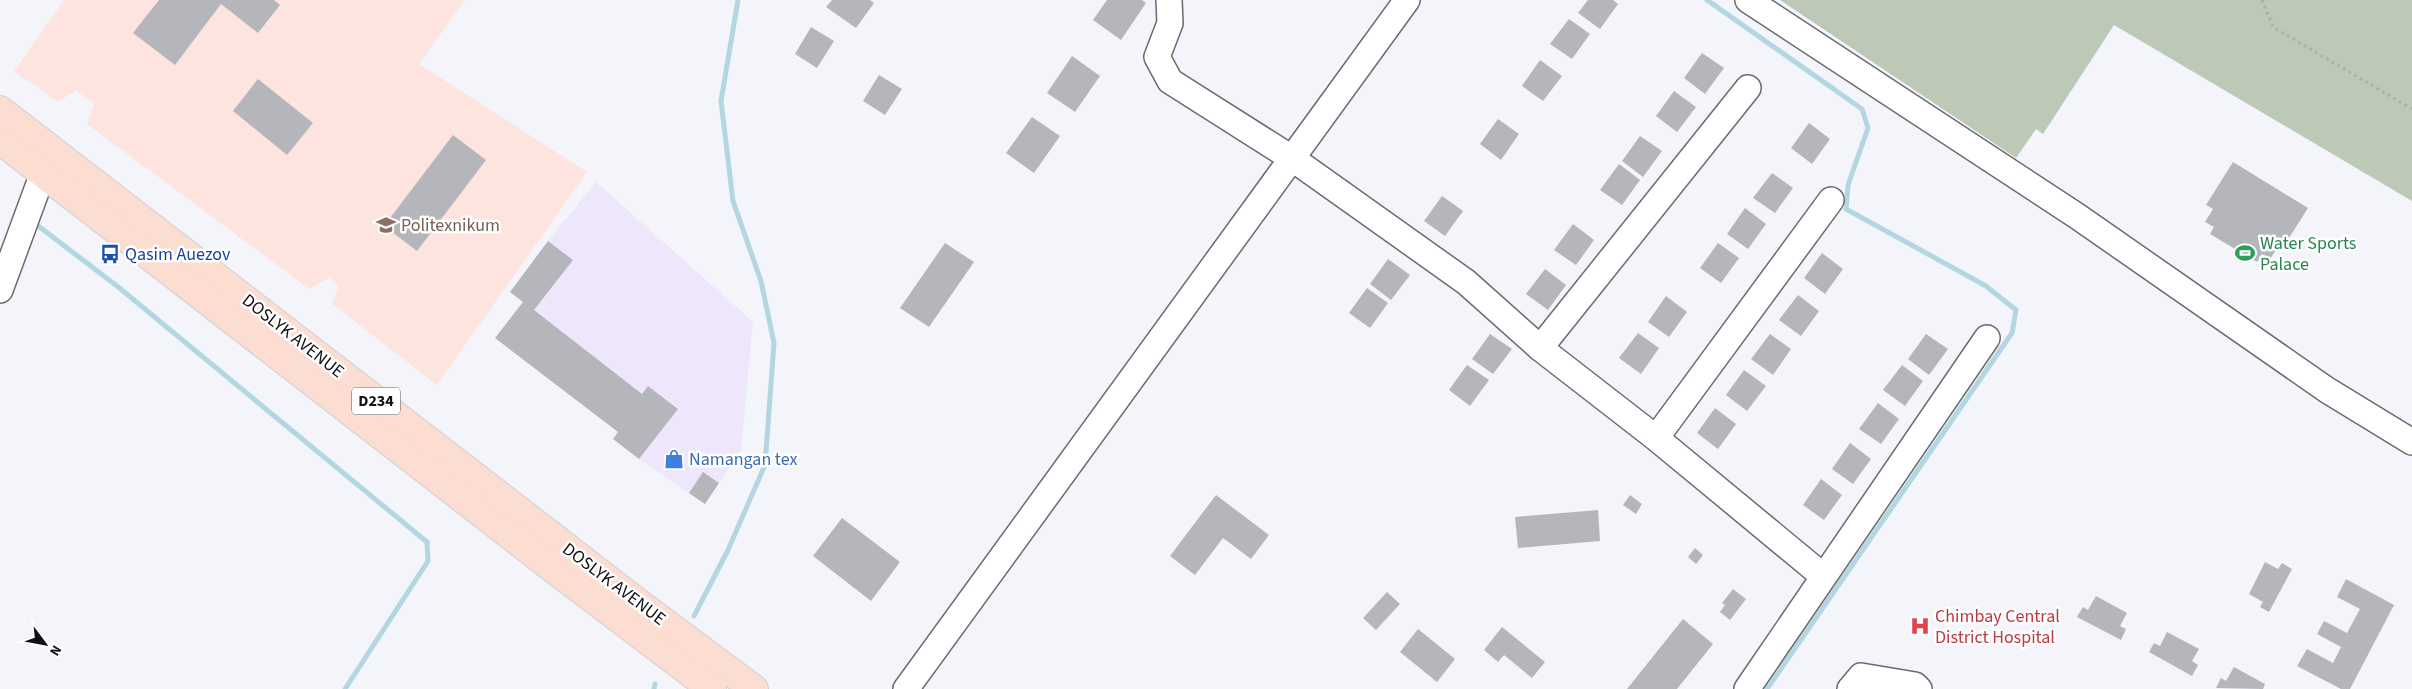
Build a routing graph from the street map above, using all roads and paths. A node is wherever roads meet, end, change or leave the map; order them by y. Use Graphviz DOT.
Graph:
graph roads {
  1 [pos="1169,0"];
  2 [pos="1407,0"];
  3 [pos="1748,0"];
  4 [pos="2262,0"];
  5 [pos="1748,88"];
  6 [pos="2412,109"];
  7 [pos="0,110"];
  8 [pos="0,140"];
  9 [pos="1294,159"];
  10 [pos="43,173"];
  11 [pos="1831,200"];
  12 [pos="0,290"];
  13 [pos="1988,338"];
  14 [pos="1540,348"];
  15 [pos="1656,438"];
  16 [pos="2412,442"];
  17 [pos="1823,576"];
  18 [pos="712,689"];
  19 [pos="754,689"];
  20 [pos="906,689"];
  21 [pos="1746,689"];
  22 [pos="1850,689"];
  23 [pos="1919,689"];
  1 -- 9 [label="street"];
  2 -- 9 [label="street"];
  3 -- 16 [label="street"];
  4 -- 6 [label="path"];
  5 -- 14 [label="street"];
  7 -- 19 [label="main road, DOSLYK AVENUE / D234"];
  8 -- 10 [label="main road, DOSLYK AVENUE / D234"];
  9 -- 14 [label="street"];
  9 -- 20 [label="street"];
  10 -- 12 [label="street"];
  10 -- 18 [label="main road, DOSLYK AVENUE / D234"];
  11 -- 15 [label="street"];
  13 -- 17 [label="street"];
  14 -- 15 [label="street"];
  15 -- 17 [label="street"];
  17 -- 21 [label="street"];
  22 -- 23 [label="street"];
}
